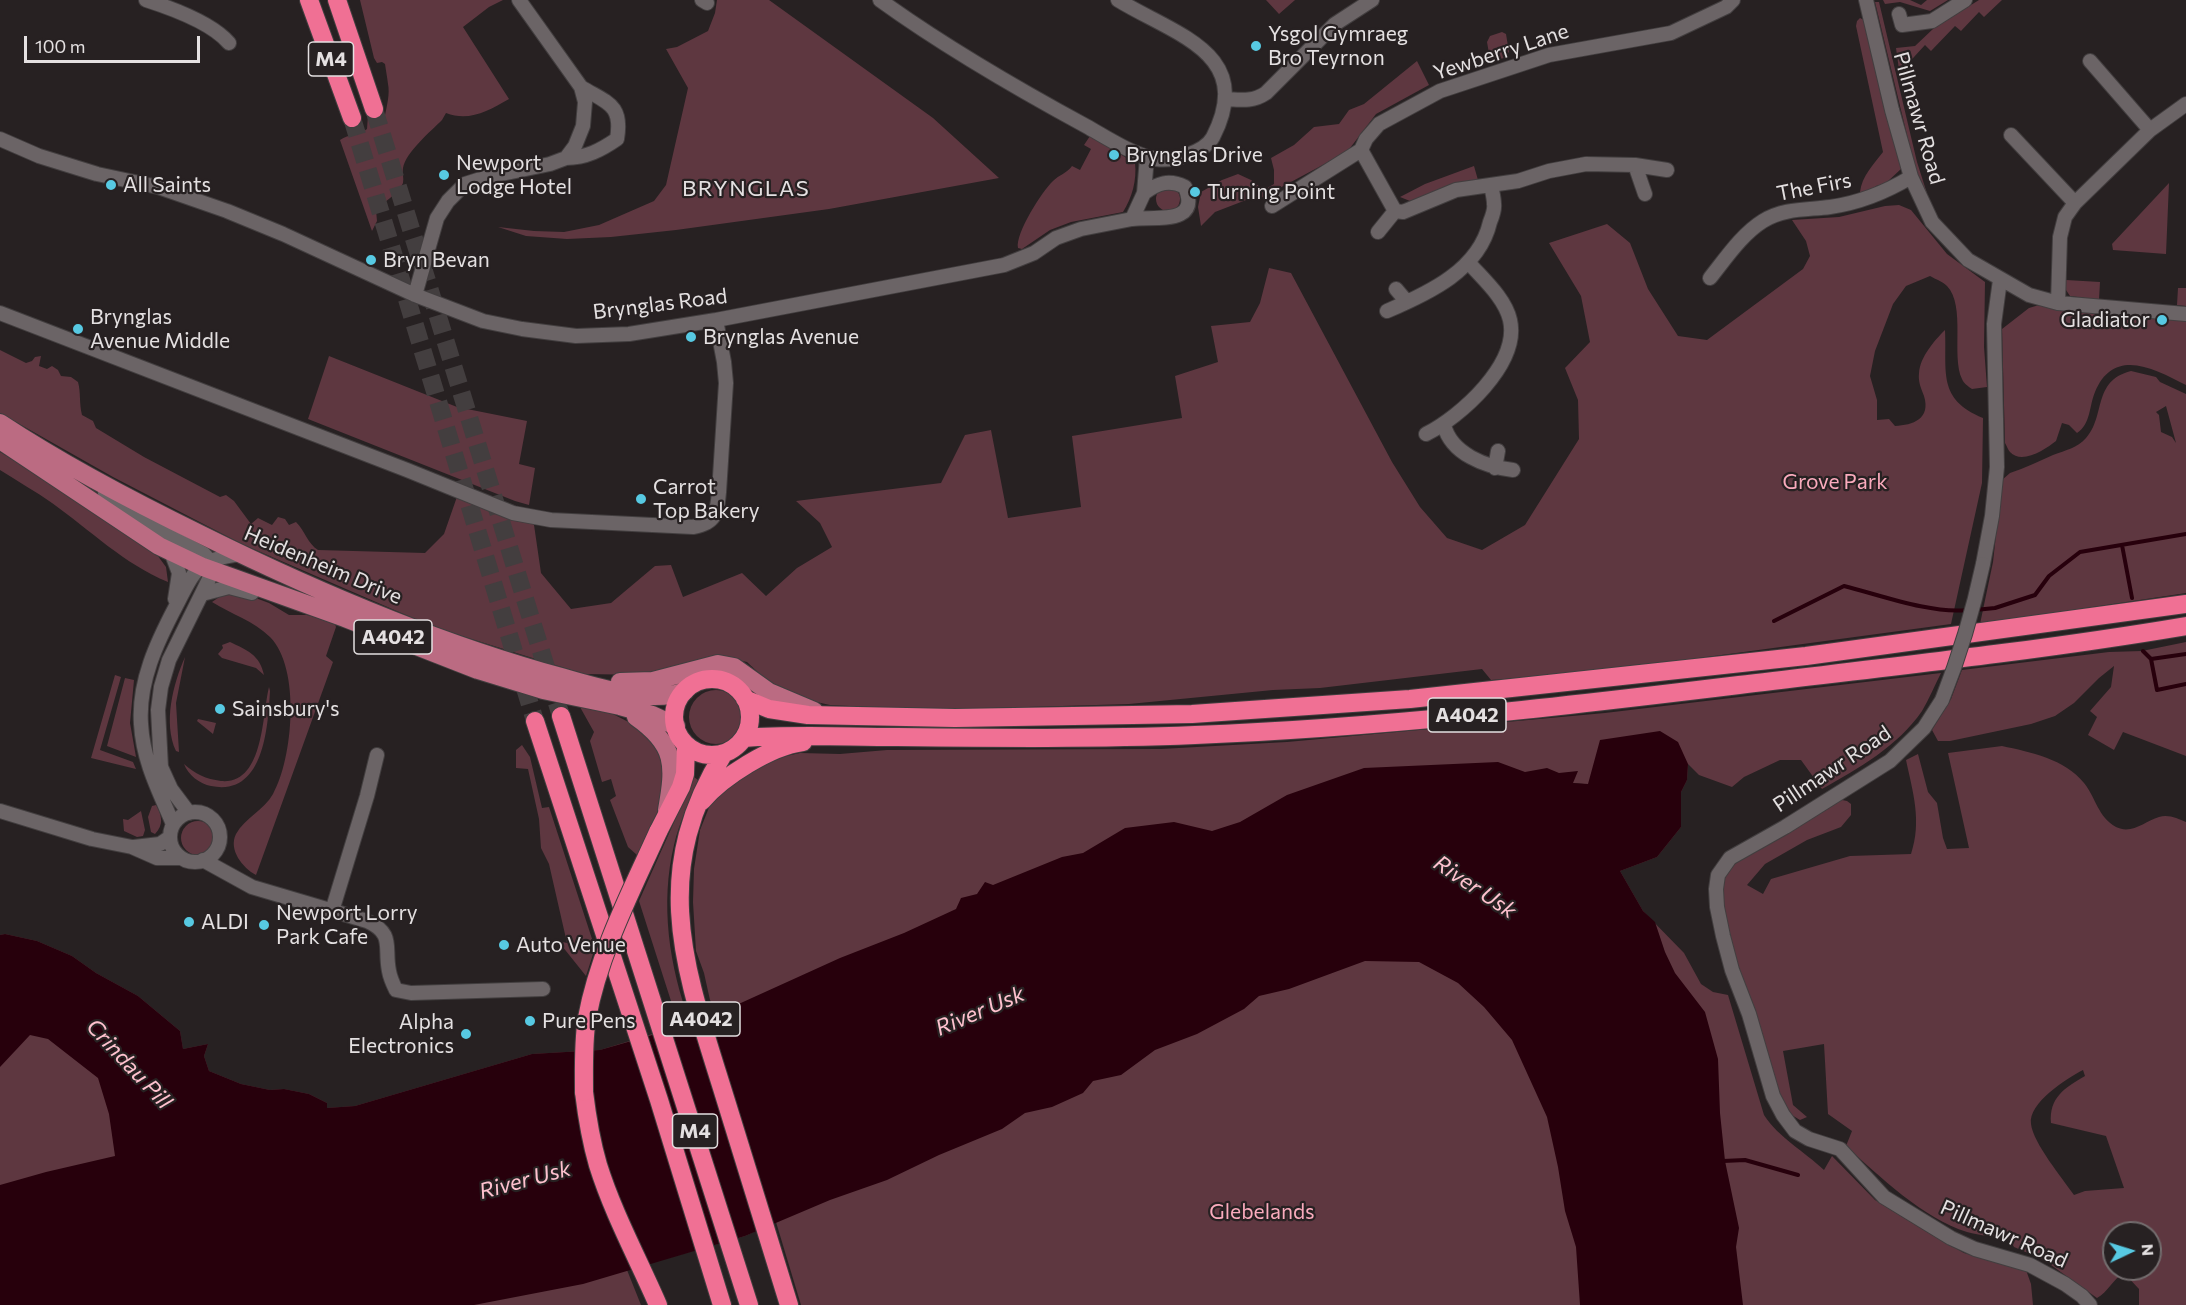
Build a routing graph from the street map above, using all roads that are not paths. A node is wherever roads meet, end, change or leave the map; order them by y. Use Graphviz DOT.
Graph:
graph roads {
  1 [pos="146,0"];
  2 [pos="309,0"];
  3 [pos="338,0"];
  4 [pos="519,0"];
  5 [pos="880,0"];
  6 [pos="1118,0"];
  7 [pos="1372,0"];
  8 [pos="1733,0"];
  9 [pos="1866,0"];
  10 [pos="1965,0"];
  11 [pos="1899,14"];
  12 [pos="229,43"];
  13 [pos="2090,61"];
  14 [pos="581,87"];
  15 [pos="1226,99"];
  16 [pos="2186,104"];
  17 [pos="374,109"];
  18 [pos="352,118"];
  19 [pos="2150,130"];
  20 [pos="2011,135"];
  21 [pos="0,139"];
  22 [pos="1361,150"];
  23 [pos="1147,157"];
  24 [pos="566,158"];
  25 [pos="1635,165"];
  26 [pos="1667,170"];
  27 [pos="1911,177"];
  28 [pos="1491,185"];
  29 [pos="1144,193"];
  30 [pos="1645,194"];
  31 [pos="2075,203"];
  32 [pos="1272,206"];
  33 [pos="1395,211"];
  34 [pos="1132,219"];
  35 [pos="1378,232"];
  36 [pos="1469,263"];
  37 [pos="1710,278"];
  38 [pos="2000,280"];
  39 [pos="1396,289"];
  40 [pos="415,295"];
  41 [pos="1407,302"];
  42 [pos="2058,303"];
  43 [pos="1387,311"];
  44 [pos="0,313"];
  45 [pos="2186,314"];
  46 [pos="716,320"];
  47 [pos="0,423"];
  48 [pos="1444,425"];
  49 [pos="1426,434"];
  50 [pos="0,440"];
  51 [pos="1498,451"];
  52 [pos="71,468"];
  53 [pos="1495,468"];
  54 [pos="1513,470"];
  55 [pos="171,552"];
  56 [pos="240,554"];
  57 [pos="208,566"];
  58 [pos="181,589"];
  59 [pos="201,597"];
  60 [pos="2186,604"];
  61 [pos="324,610"];
  62 [pos="2186,626"];
  63 [pos="579,682"];
  64 [pos="685,691"];
  65 [pos="745,699"];
  66 [pos="620,706"];
  67 [pos="825,715"];
  68 [pos="561,716"];
  69 [pos="535,722"];
  70 [pos="675,726"];
  71 [pos="837,737"];
  72 [pos="744,738"];
  73 [pos="686,745"];
  74 [pos="724,753"];
  75 [pos="377,754"];
  76 [pos="695,810"];
  77 [pos="0,811"];
  78 [pos="189,813"];
  79 [pos="662,824"];
  80 [pos="172,831"];
  81 [pos="219,843"];
  82 [pos="132,848"];
  83 [pos="181,858"];
  84 [pos="203,860"];
  85 [pos="234,876"];
  86 [pos="332,910"];
  87 [pos="543,989"];
  88 [pos="658,1305"];
  89 [pos="722,1305"];
  90 [pos="750,1305"];
  91 [pos="789,1305"];
  92 [pos="2090,1305"];
  1 -- 12 [label="street"];
  2 -- 18 [label="highway, M4"];
  3 -- 17 [label="highway, M4"];
  4 -- 14 [label="street"];
  5 -- 23 [label="street"];
  6 -- 15 [label="street"];
  7 -- 15 [label="street"];
  8 -- 22 [label="street, Yewberry Lane"];
  9 -- 27 [label="street, Pillmawr Road"];
  10 -- 11 [label="street"];
  13 -- 19 [label="street"];
  14 -- 24 [label="street"];
  14 -- 24 [label="street"];
  15 -- 23 [label="street"];
  16 -- 19 [label="street"];
  19 -- 31 [label="street"];
  20 -- 31 [label="street"];
  21 -- 40 [label="street, Brynglas Road"];
  22 -- 32 [label="street, Yewberry Lane"];
  22 -- 33 [label="street"];
  23 -- 29 [label="street"];
  24 -- 40 [label="street"];
  25 -- 26 [label="street"];
  25 -- 28 [label="street"];
  25 -- 30 [label="street"];
  27 -- 37 [label="street, The Firs"];
  27 -- 38 [label="street, Pillmawr Road"];
  28 -- 33 [label="street"];
  28 -- 36 [label="street"];
  29 -- 34 [label="street"];
  29 -- 34 [label="street, Brynglas Road"];
  31 -- 42 [label="street"];
  33 -- 35 [label="street"];
  34 -- 46 [label="street, Brynglas Road"];
  36 -- 41 [label="street"];
  36 -- 48 [label="street"];
  38 -- 42 [label="street"];
  38 -- 92 [label="street, Pillmawr Road, bridge"];
  39 -- 41 [label="street"];
  40 -- 46 [label="street, Brynglas Road"];
  41 -- 43 [label="street"];
  42 -- 45 [label="street"];
  44 -- 46 [label="street"];
  47 -- 52 [label="main road, Heidenheim Drive / A4042"];
  48 -- 49 [label="street"];
  48 -- 53 [label="street"];
  50 -- 55 [label="main road, Heidenheim Drive / A4042"];
  51 -- 53 [label="street"];
  52 -- 56 [label="main road, Heidenheim Drive / A4042"];
  52 -- 57 [label="street"];
  53 -- 54 [label="street"];
  55 -- 57 [label="main road, Heidenheim Drive / A4042"];
  55 -- 58 [label="street"];
  56 -- 57 [label="street"];
  56 -- 63 [label="main road, Heidenheim Drive / A4042"];
  57 -- 58 [label="street"];
  57 -- 59 [label="street"];
  57 -- 61 [label="main road, Heidenheim Drive / A4042"];
  58 -- 80 [label="street"];
  59 -- 61 [label="street"];
  59 -- 78 [label="street"];
  60 -- 67 [label="highway, A4042"];
  61 -- 66 [label="main road, Heidenheim Drive / A4042"];
  62 -- 71 [label="highway, A4042"];
  63 -- 64 [label="main road, Heidenheim Drive / A4042"];
  63 -- 67 [label="main road, A4042"];
  64 -- 65 [label="highway"];
  64 -- 70 [label="highway"];
  65 -- 67 [label="highway, A4042"];
  65 -- 72 [label="highway"];
  66 -- 70 [label="main road, Heidenheim Drive / A4042"];
  66 -- 79 [label="main road, A4042"];
  68 -- 90 [label="highway, M4"];
  69 -- 89 [label="highway, M4"];
  70 -- 73 [label="highway"];
  71 -- 72 [label="highway, A4042"];
  71 -- 76 [label="highway, A4042"];
  72 -- 74 [label="highway"];
  73 -- 74 [label="highway"];
  73 -- 79 [label="highway, A4042"];
  74 -- 76 [label="highway, A4042"];
  75 -- 86 [label="street"];
  76 -- 91 [label="highway, A4042"];
  77 -- 82 [label="street"];
  78 -- 80 [label="street"];
  78 -- 81 [label="street"];
  79 -- 88 [label="highway, A4042, bridge"];
  80 -- 82 [label="street"];
  80 -- 83 [label="street"];
  81 -- 84 [label="street"];
  81 -- 85 [label="street"];
  82 -- 83 [label="street"];
  83 -- 84 [label="street"];
  84 -- 85 [label="street"];
  85 -- 86 [label="street"];
  86 -- 87 [label="street"];
}
